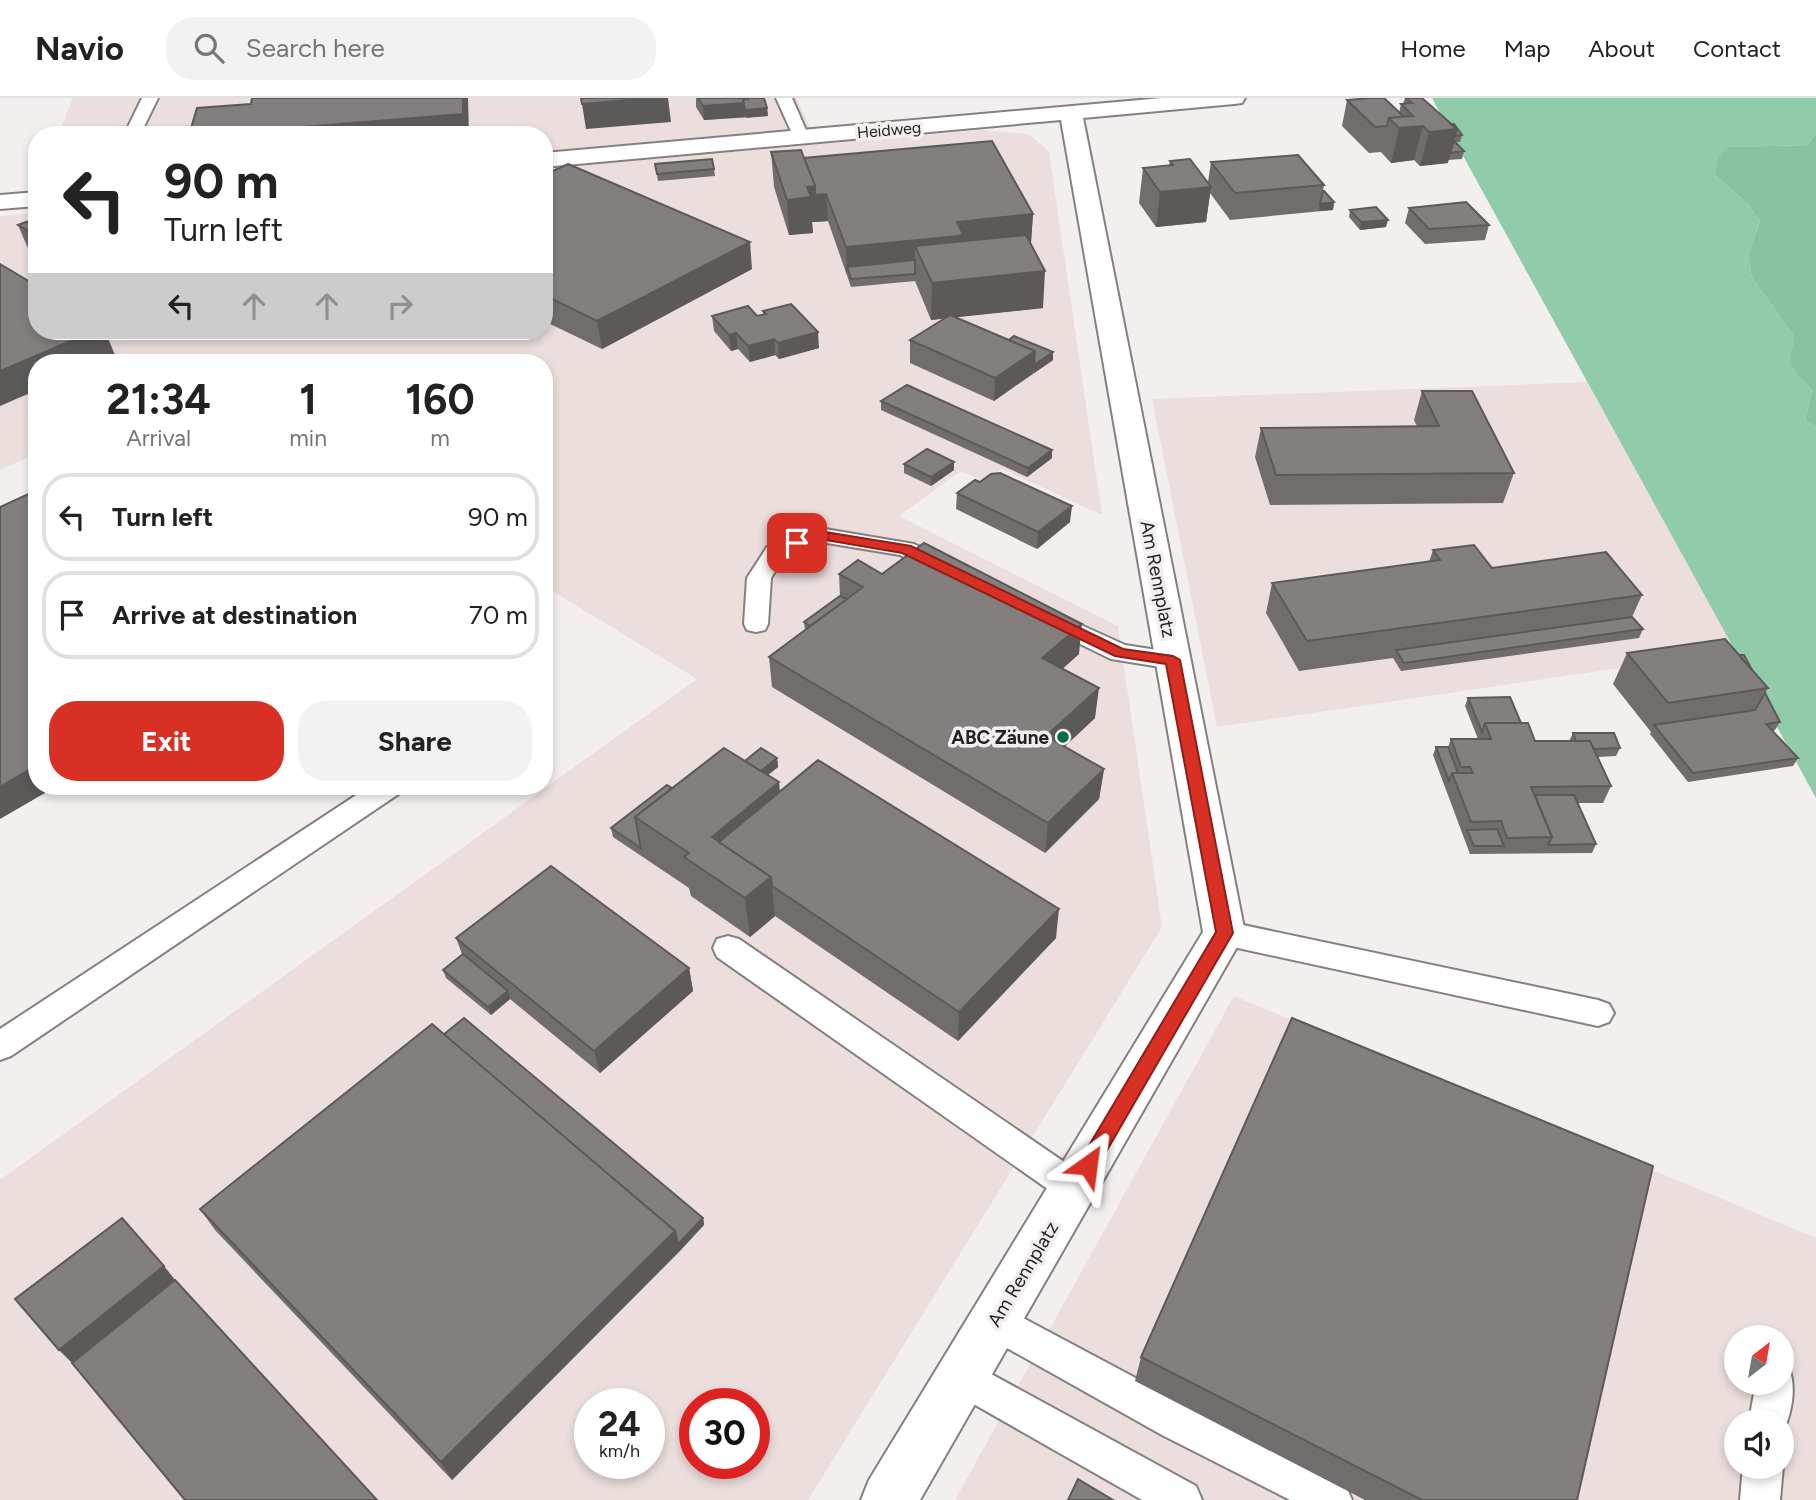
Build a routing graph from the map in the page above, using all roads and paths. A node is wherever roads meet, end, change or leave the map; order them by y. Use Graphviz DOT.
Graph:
graph roads {
  1 [pos="150,98"];
  2 [pos="784,98"];
  3 [pos="1234,98"];
  4 [pos="1071,115"];
  5 [pos="136,126"];
  6 [pos="801,137"];
  7 [pos="553,159"];
  8 [pos="28,200"];
  9 [pos="0,202"];
  10 [pos="961,576"];
  11 [pos="1032,611"];
  12 [pos="756,624"];
  13 [pos="1173,660"];
  14 [pos="376,795"];
  15 [pos="1224,933"];
  16 [pos="728,948"];
  17 [pos="1598,1013"];
  18 [pos="0,1046"];
  19 [pos="1074,1188"];
  20 [pos="995,1321"];
  21 [pos="962,1377"];
  22 [pos="1762,1479"];
  23 [pos="889,1500"];
  24 [pos="1182,1500"];
  25 [pos="1332,1500"];
  26 [pos="1760,1500"];
  1 -- 5 [label="lane"];
  2 -- 6 [label="lane"];
  3 -- 4 [label="street, Heidweg"];
  4 -- 6 [label="street, Heidweg"];
  4 -- 13 [label="street, Am Rennplatz"];
  6 -- 7 [label="street, Heidweg"];
  8 -- 9 [label="street"];
  10 -- 12 [label="lane"];
  11 -- 13 [label="lane"];
  13 -- 15 [label="street, Am Rennplatz"];
  14 -- 18 [label="lane"];
  15 -- 17 [label="lane"];
  15 -- 19 [label="street, Am Rennplatz"];
  16 -- 19 [label="lane"];
  19 -- 20 [label="street, Am Rennplatz"];
  20 -- 21 [label="street, Am Rennplatz"];
  20 -- 25 [label="lane"];
  21 -- 23 [label="street, Am Rennplatz"];
  21 -- 24 [label="lane"];
  22 -- 26 [label="lane"];
}
